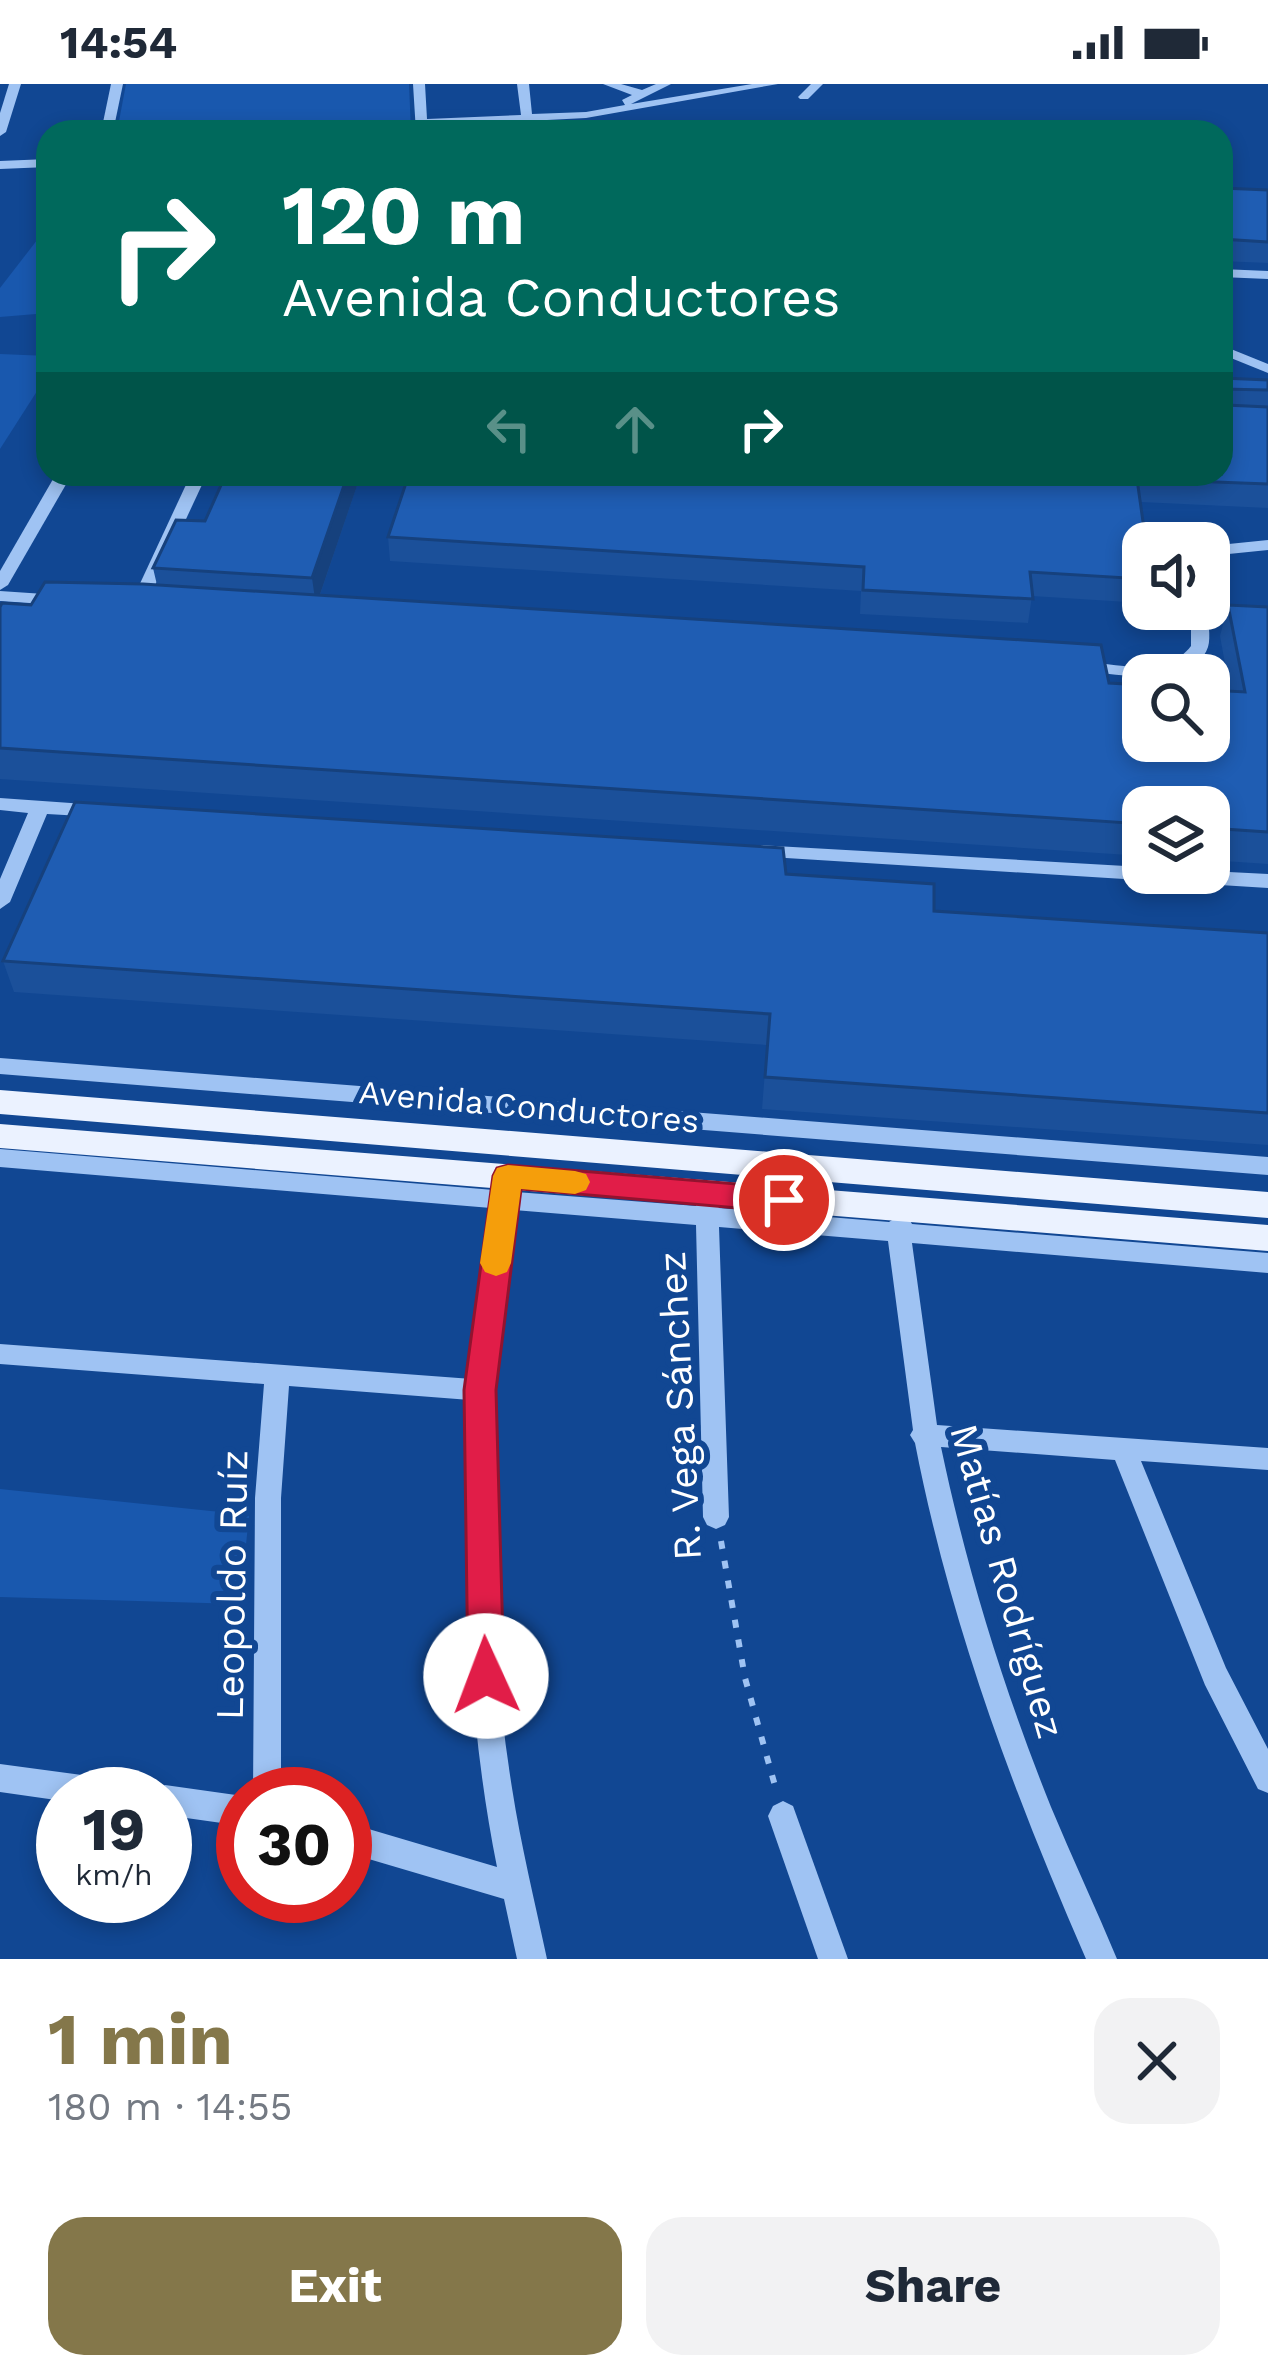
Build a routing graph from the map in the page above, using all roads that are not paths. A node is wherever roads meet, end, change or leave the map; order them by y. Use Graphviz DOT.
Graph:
graph roads {
  1 [pos="15,84"];
  2 [pos="117,84"];
  3 [pos="419,84"];
  4 [pos="523,84"];
  5 [pos="609,84"];
  6 [pos="665,84"];
  7 [pos="772,84"];
  8 [pos="817,84"];
  9 [pos="642,94"];
  10 [pos="804,97"];
  11 [pos="604,112"];
  12 [pos="527,119"];
  13 [pos="110,120"];
  14 [pos="421,120"];
  15 [pos="515,120"];
  16 [pos="0,132"];
  17 [pos="36,164"];
  18 [pos="0,166"];
  19 [pos="1233,274"];
  20 [pos="1268,275"];
  21 [pos="1233,354"];
  22 [pos="1268,369"];
  23 [pos="57,486"];
  24 [pos="194,486"];
  25 [pos="1268,545"];
  26 [pos="1230,548"];
  27 [pos="0,585"];
  28 [pos="0,596"];
  29 [pos="69,601"];
  30 [pos="115,603"];
  31 [pos="138,605"];
  32 [pos="161,606"];
  33 [pos="1198,630"];
  34 [pos="1062,664"];
  35 [pos="0,803"];
  36 [pos="40,808"];
  37 [pos="130,813"];
  38 [pos="746,850"];
  39 [pos="1268,881"];
  40 [pos="0,902"];
  41 [pos="0,1066"];
  42 [pos="0,1102"];
  43 [pos="0,1136"];
  44 [pos="0,1158"];
  45 [pos="1268,1166"];
  46 [pos="506,1186"];
  47 [pos="706,1205"];
  48 [pos="1268,1205"];
  49 [pos="900,1221"];
  50 [pos="1268,1238"];
  51 [pos="1268,1263"];
  52 [pos="0,1354"];
  53 [pos="277,1377"];
  54 [pos="480,1390"];
  55 [pos="923,1435"];
  56 [pos="1123,1448"];
  57 [pos="1268,1459"];
  58 [pos="716,1516"];
  59 [pos="267,1767"];
  60 [pos="0,1778"];
  61 [pos="1268,1779"];
  62 [pos="36,1783"];
  63 [pos="783,1816"];
  64 [pos="372,1845"];
  65 [pos="517,1888"];
  66 [pos="532,1959"];
  67 [pos="833,1959"];
  68 [pos="1102,1959"];
  1 -- 16 [label="street"];
  2 -- 13 [label="street"];
  3 -- 14 [label="street"];
  4 -- 12 [label="street"];
  5 -- 9 [label="street"];
  6 -- 9 [label="street"];
  7 -- 11 [label="street"];
  8 -- 10 [label="street"];
  9 -- 11 [label="street"];
  11 -- 12 [label="street"];
  12 -- 15 [label="street"];
  17 -- 18 [label="street"];
  19 -- 20 [label="street"];
  21 -- 22 [label="street"];
  23 -- 27 [label="street"];
  24 -- 31 [label="street"];
  25 -- 26 [label="street"];
  28 -- 29 [label="street"];
  30 -- 31 [label="street"];
  31 -- 32 [label="street"];
  33 -- 34 [label="street"];
  35 -- 36 [label="street"];
  36 -- 37 [label="street"];
  36 -- 40 [label="street"];
  38 -- 39 [label="street"];
  41 -- 45 [label="street"];
  42 -- 48 [label="main road, Avenida Conductores"];
  43 -- 46 [label="main road"];
  44 -- 46 [label="street"];
  46 -- 47 [label="main road"];
  46 -- 54 [label="street"];
  47 -- 49 [label="main road"];
  47 -- 58 [label="street, R. Vega Sánchez"];
  49 -- 50 [label="main road"];
  49 -- 51 [label="street"];
  49 -- 55 [label="street, Matías Rodríguez"];
  52 -- 53 [label="street"];
  53 -- 54 [label="street"];
  53 -- 59 [label="street, Leopoldo Ruíz"];
  54 -- 65 [label="street"];
  55 -- 56 [label="street"];
  55 -- 68 [label="street, Matías Rodríguez"];
  56 -- 57 [label="street"];
  56 -- 61 [label="street"];
  60 -- 62 [label="street"];
  63 -- 67 [label="street"];
  64 -- 65 [label="street"];
  65 -- 66 [label="street"];
}
